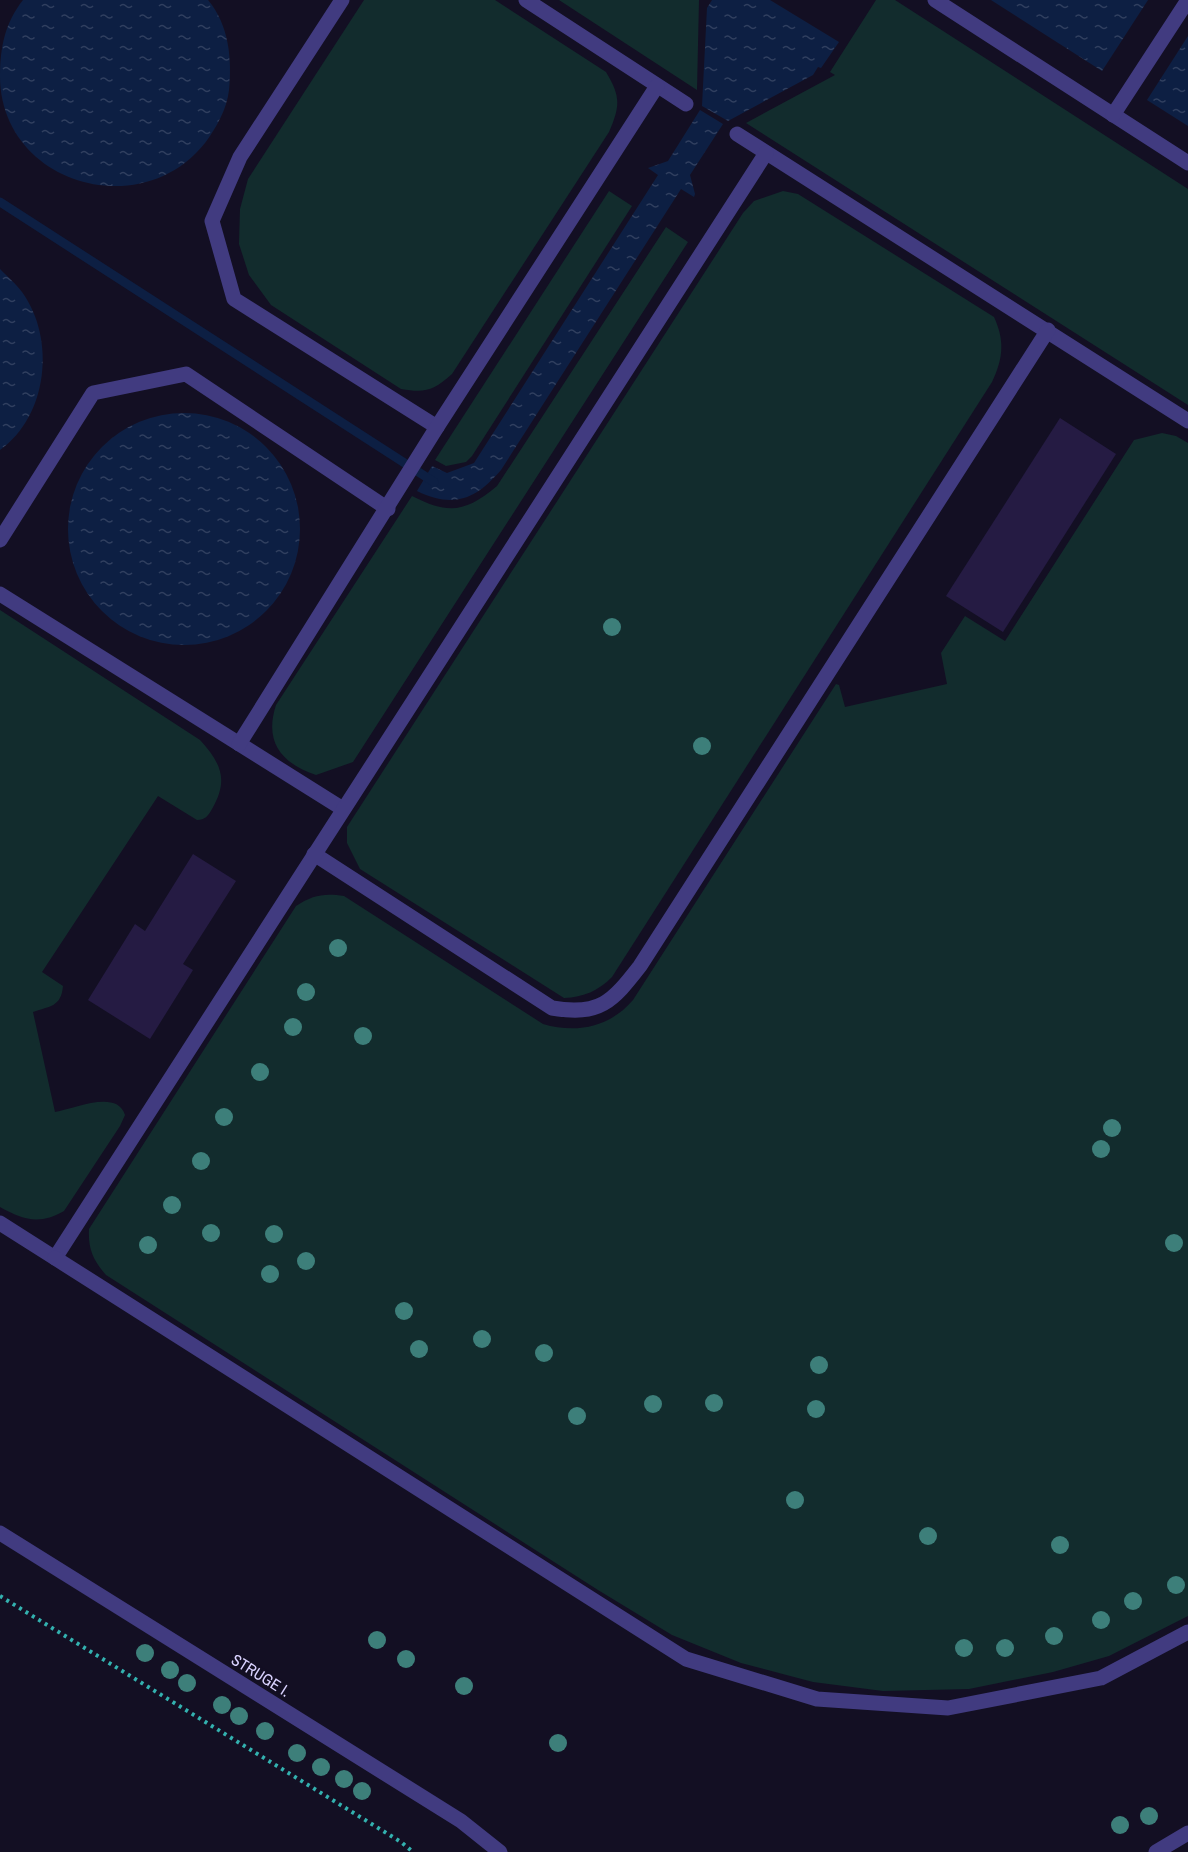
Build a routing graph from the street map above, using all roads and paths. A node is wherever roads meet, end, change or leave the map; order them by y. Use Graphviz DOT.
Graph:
graph roads {
  1 [pos="342,0"];
  2 [pos="526,0"];
  3 [pos="1188,0"];
  4 [pos="940,2"];
  5 [pos="657,86"];
  6 [pos="686,104"];
  7 [pos="1113,115"];
  8 [pos="737,134"];
  9 [pos="766,153"];
  10 [pos="1188,163"];
  11 [pos="1048,330"];
  12 [pos="1188,421"];
  13 [pos="437,427"];
  14 [pos="388,509"];
  15 [pos="0,540"];
  16 [pos="0,594"];
  17 [pos="239,744"];
  18 [pos="343,809"];
  19 [pos="314,854"];
  20 [pos="0,1223"];
  21 [pos="55,1258"];
  22 [pos="0,1533"];
  23 [pos="0,1596"];
  24 [pos="1188,1632"];
  25 [pos="1188,1833"];
  26 [pos="413,1852"];
  27 [pos="500,1852"];
  28 [pos="1156,1852"];
  1 -- 13 [label="street"];
  2 -- 5 [label="street"];
  3 -- 7 [label="street"];
  4 -- 7 [label="street"];
  5 -- 6 [label="street"];
  5 -- 13 [label="street"];
  7 -- 10 [label="street"];
  8 -- 9 [label="street"];
  9 -- 11 [label="street"];
  9 -- 18 [label="street"];
  11 -- 12 [label="street"];
  11 -- 19 [label="street"];
  13 -- 14 [label="street"];
  14 -- 15 [label="street"];
  14 -- 17 [label="street"];
  16 -- 17 [label="street"];
  17 -- 18 [label="street"];
  18 -- 19 [label="street"];
  19 -- 21 [label="street"];
  20 -- 21 [label="street"];
  21 -- 24 [label="street"];
  22 -- 27 [label="street, STRUGE I."];
  23 -- 26 [label="path"];
  25 -- 28 [label="street"];
}
